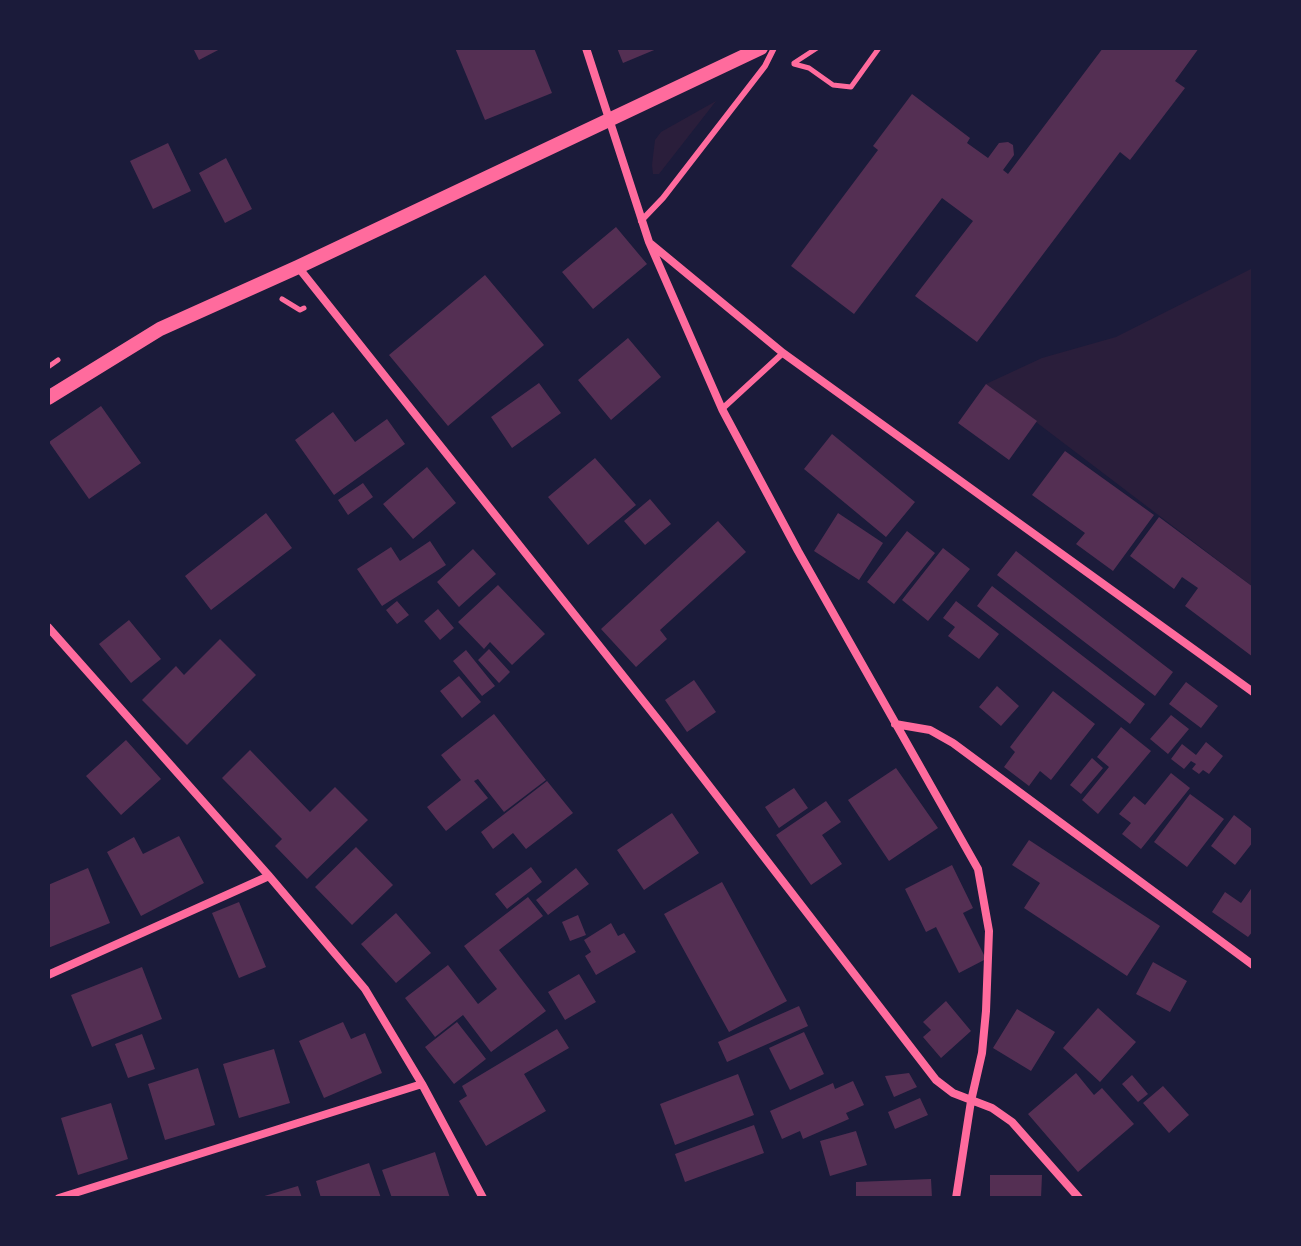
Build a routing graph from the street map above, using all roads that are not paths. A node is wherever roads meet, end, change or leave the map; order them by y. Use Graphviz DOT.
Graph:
graph roads {
  1 [pos="586,48"];
  2 [pos="761,48"];
  3 [pos="774,48"];
  4 [pos="610,119"];
  5 [pos="641,221"];
  6 [pos="649,242"];
  7 [pos="298,267"];
  8 [pos="783,353"];
  9 [pos="48,398"];
  10 [pos="722,409"];
  11 [pos="48,627"];
  12 [pos="1253,692"];
  13 [pos="895,724"];
  14 [pos="269,876"];
  15 [pos="1253,965"];
  16 [pos="48,975"];
  17 [pos="422,1084"];
  18 [pos="971,1101"];
  19 [pos="59,1198"];
  20 [pos="483,1198"];
  21 [pos="956,1198"];
  22 [pos="1079,1198"];
  1 -- 4 [label="street"];
  2 -- 4 [label="street"];
  3 -- 5 [label="lane"];
  4 -- 5 [label="street"];
  4 -- 7 [label="street"];
  5 -- 6 [label="street"];
  6 -- 8 [label="street"];
  6 -- 10 [label="street"];
  7 -- 9 [label="street"];
  7 -- 18 [label="street"];
  8 -- 10 [label="lane"];
  8 -- 12 [label="street"];
  10 -- 13 [label="street"];
  11 -- 14 [label="street"];
  13 -- 15 [label="street"];
  13 -- 18 [label="street"];
  14 -- 16 [label="street"];
  14 -- 17 [label="street"];
  17 -- 19 [label="street"];
  17 -- 20 [label="street"];
  18 -- 21 [label="street"];
  18 -- 22 [label="street"];
}
